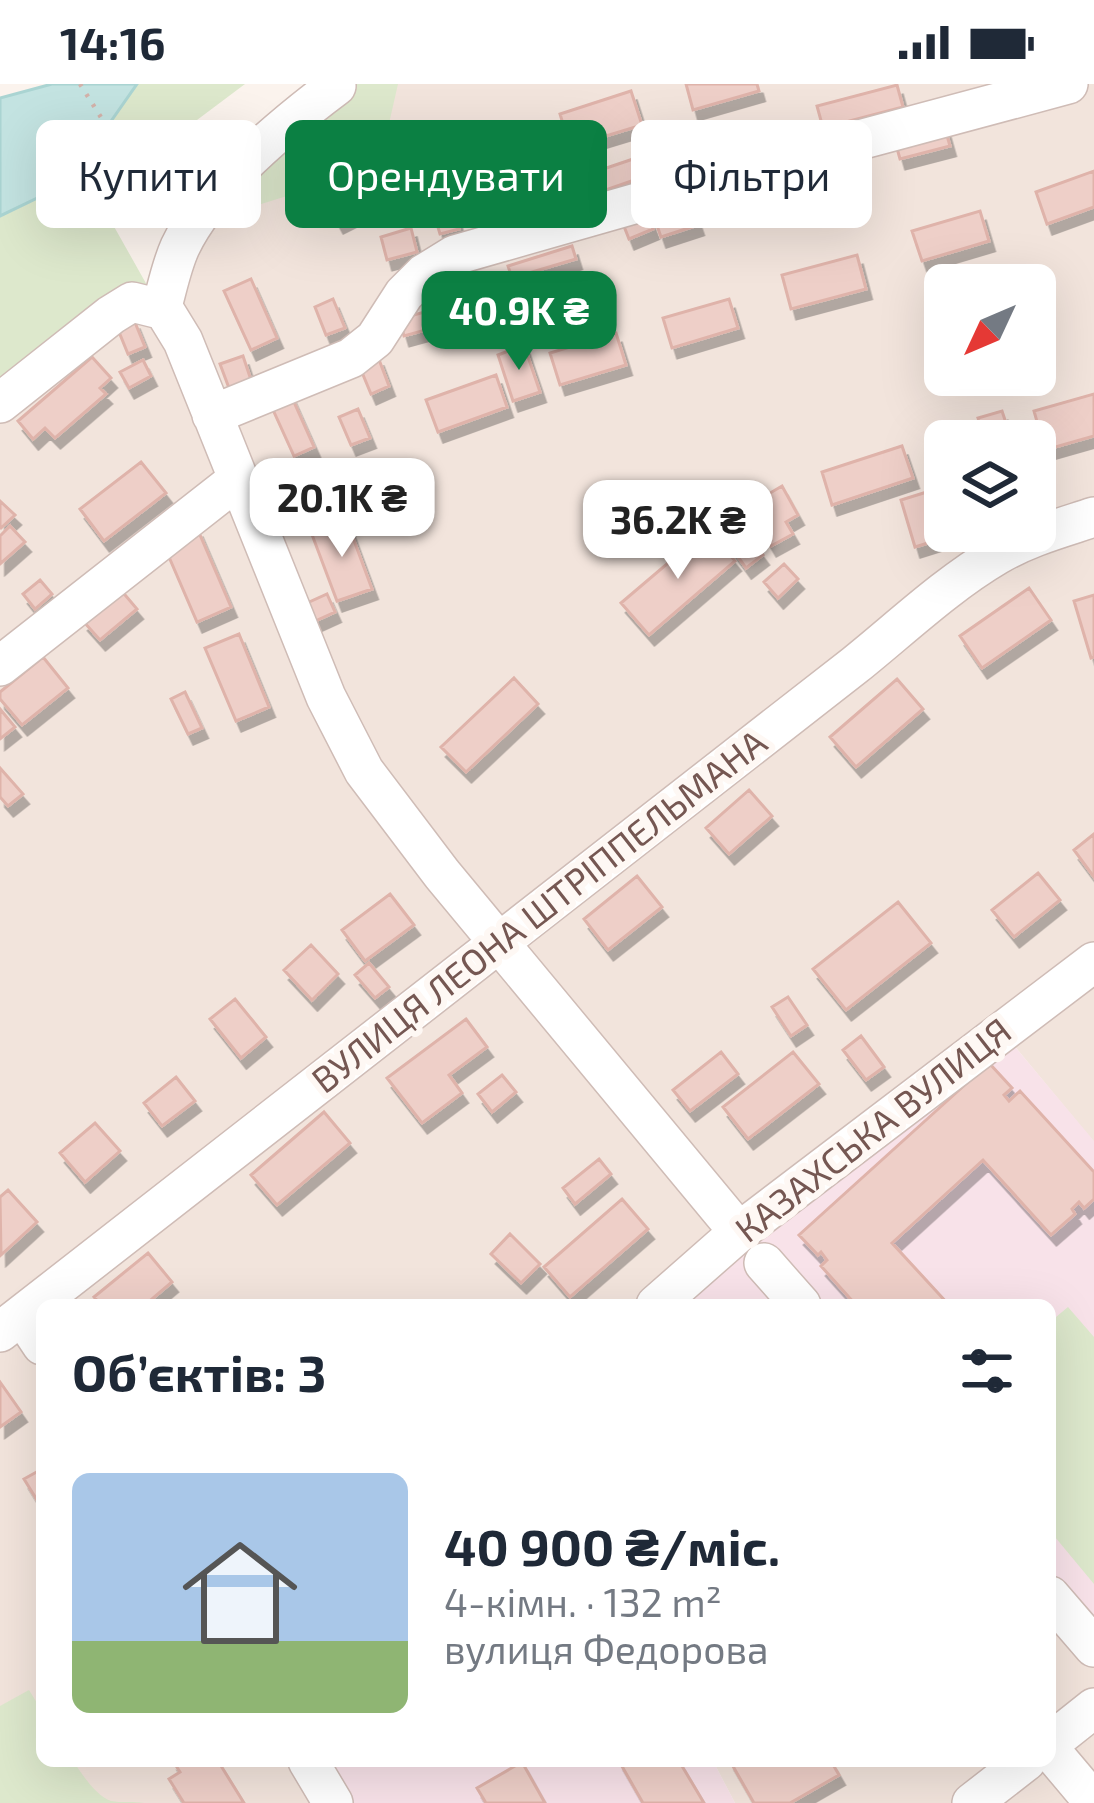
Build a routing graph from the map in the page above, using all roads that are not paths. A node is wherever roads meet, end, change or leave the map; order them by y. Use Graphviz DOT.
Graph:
graph roads {
  1 [pos="1068,84"];
  2 [pos="336,86"];
  3 [pos="161,310"];
  4 [pos="0,403"];
  5 [pos="212,415"];
  6 [pos="236,480"];
  7 [pos="1094,517"];
  8 [pos="0,666"];
  9 [pos="498,942"];
  10 [pos="1094,962"];
  11 [pos="752,1248"];
  12 [pos="60,1299"];
  13 [pos="666,1299"];
  14 [pos="796,1299"];
  15 [pos="1056,1603"];
  16 [pos="1094,1647"];
  17 [pos="1094,1708"];
  18 [pos="1056,1741"];
  19 [pos="1056,1754"];
  20 [pos="312,1767"];
  21 [pos="1018,1767"];
  22 [pos="1093,1802"];
  23 [pos="333,1803"];
  24 [pos="972,1803"];
  1 -- 5 [label="street"];
  2 -- 3 [label="street"];
  3 -- 4 [label="street"];
  3 -- 5 [label="street"];
  5 -- 6 [label="street"];
  6 -- 8 [label="street"];
  6 -- 9 [label="street"];
  7 -- 9 [label="street, ВУЛИЦЯ ЛЕОНА ШТРІППЕЛЬМАНА"];
  9 -- 11 [label="street"];
  9 -- 12 [label="street, ВУЛИЦЯ ЛЕОНА ШТРІППЕЛЬМАНА"];
  10 -- 11 [label="street, КАЗАХСЬКА ВУЛИЦЯ"];
  11 -- 13 [label="street, КАЗАХСЬКА ВУЛИЦЯ"];
  11 -- 14 [label="street"];
  15 -- 16 [label="street"];
  17 -- 18 [label="street"];
  19 -- 22 [label="street"];
  20 -- 23 [label="street"];
  21 -- 24 [label="street"];
}
